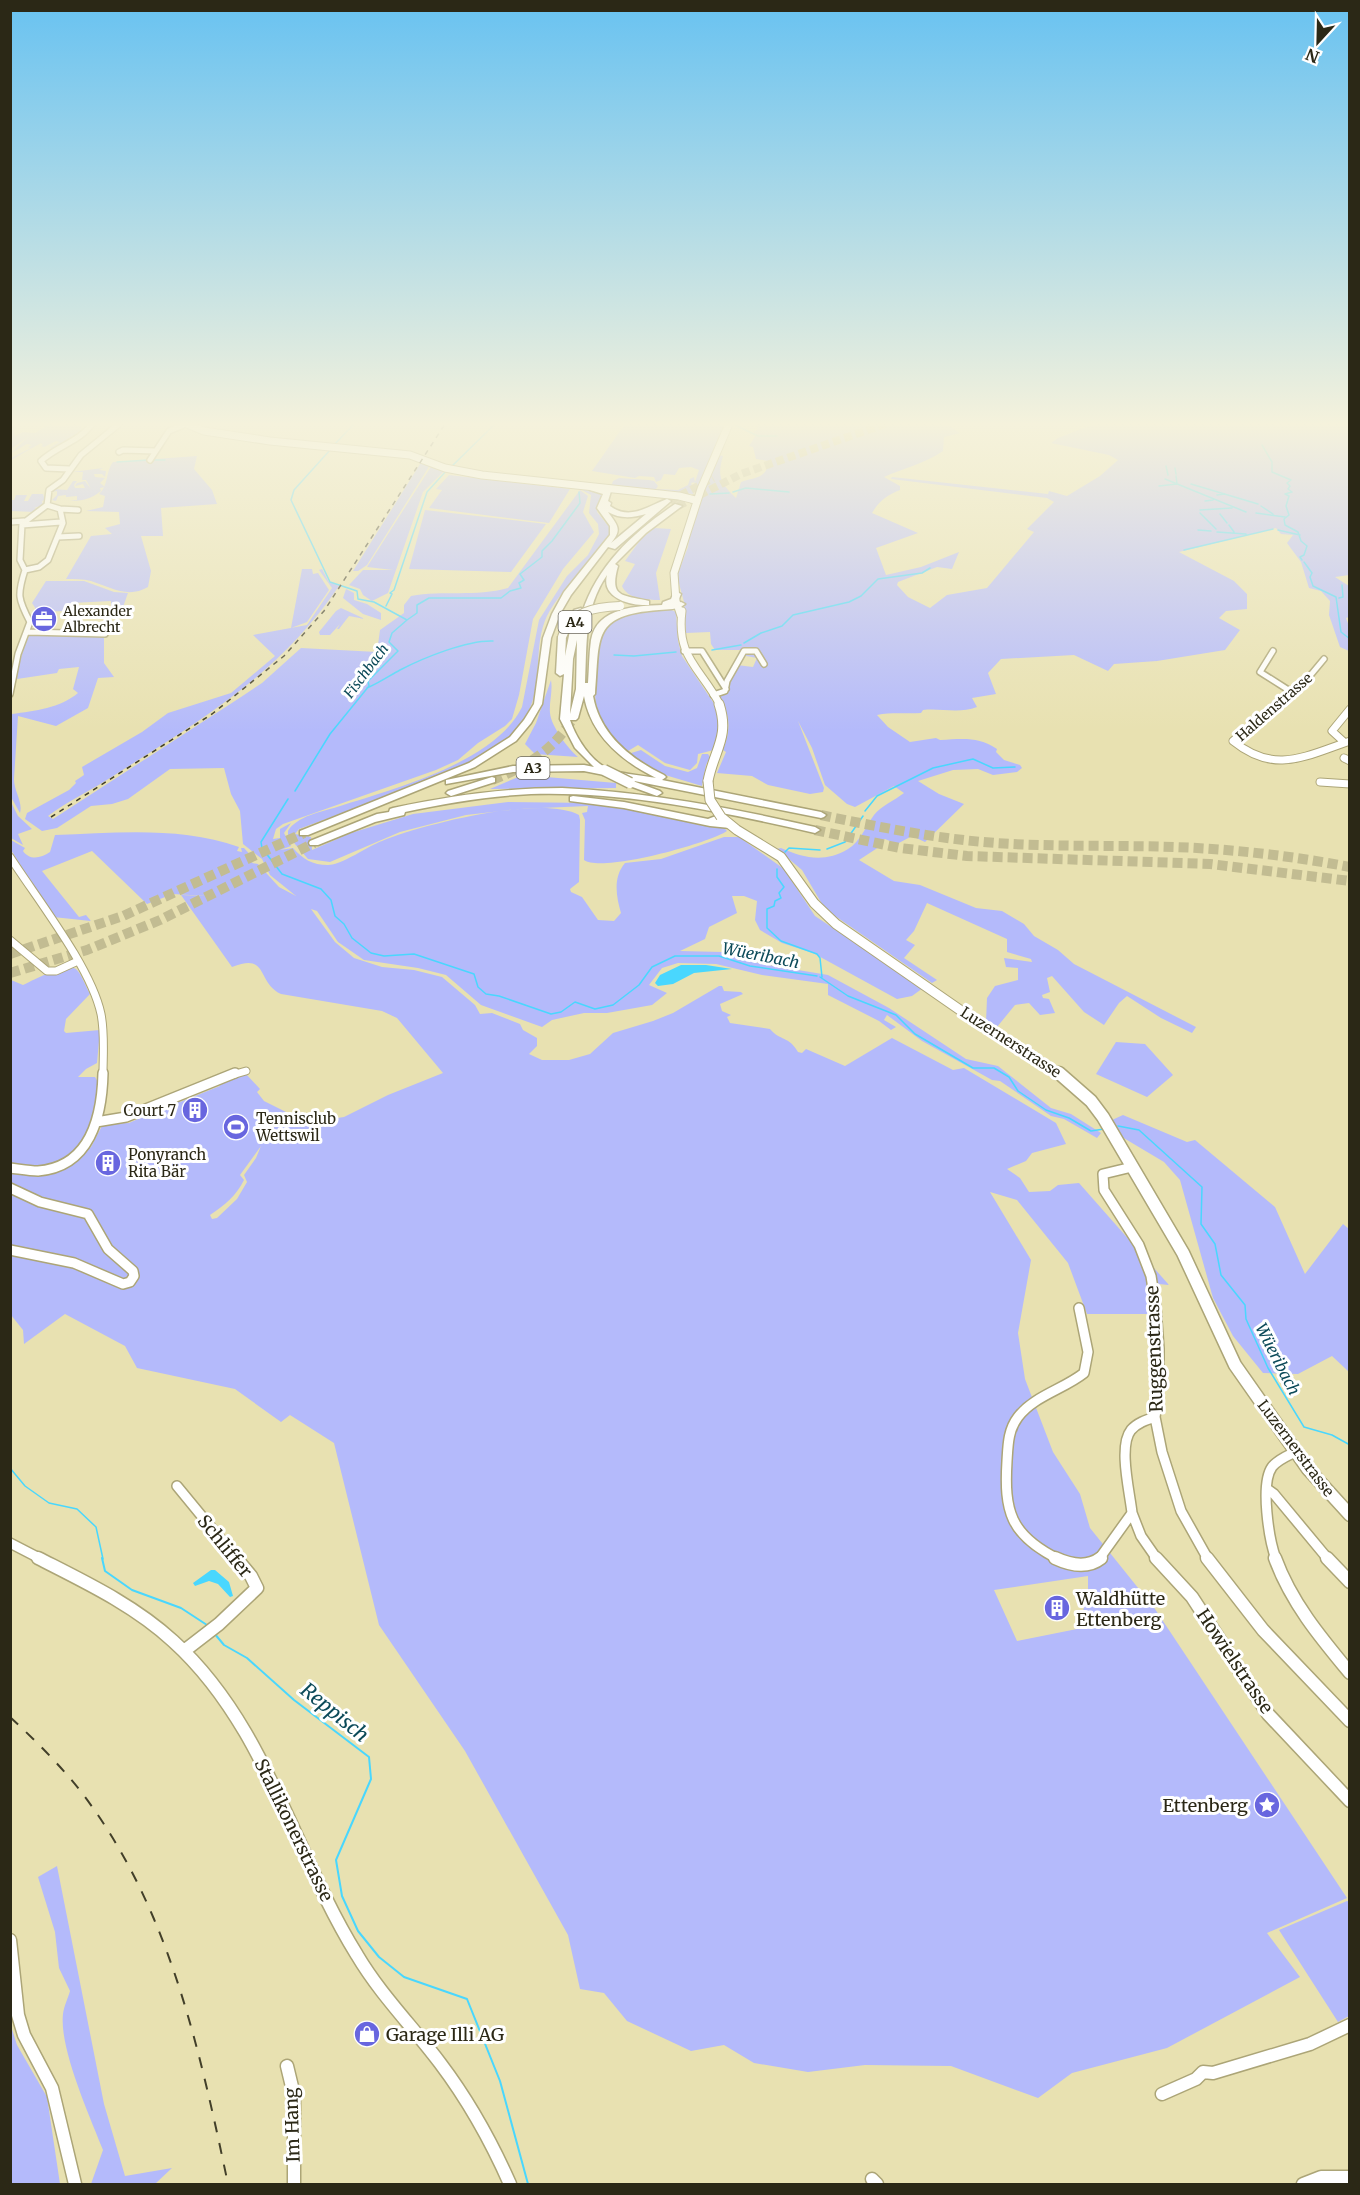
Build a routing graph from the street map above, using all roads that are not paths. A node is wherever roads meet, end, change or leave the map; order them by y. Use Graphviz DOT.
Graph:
graph roads {
  1 [pos="22,526"];
  2 [pos="62,526"];
  3 [pos="614,526"];
  4 [pos="638,526"];
  5 [pos="647,526"];
  6 [pos="687,526"];
  7 [pos="79,536"];
  8 [pos="58,537"];
  9 [pos="626,540"];
  10 [pos="26,570"];
  11 [pos="677,594"];
  12 [pos="675,607"];
  13 [pos="558,611"];
  14 [pos="28,632"];
  15 [pos="105,634"];
  16 [pos="581,646"];
  17 [pos="684,651"];
  18 [pos="1273,651"];
  19 [pos="1324,658"];
  20 [pos="764,664"];
  21 [pos="726,689"];
  22 [pos="1290,691"];
  23 [pos="10,694"];
  24 [pos="713,695"];
  25 [pos="1350,709"];
  26 [pos="569,719"];
  27 [pos="594,719"];
  28 [pos="1347,742"];
  29 [pos="492,780"];
  30 [pos="1320,782"];
  31 [pos="1350,784"];
  32 [pos="705,785"];
  33 [pos="367,807"];
  34 [pos="393,811"];
  35 [pos="821,815"];
  36 [pos="756,817"];
  37 [pos="373,819"];
  38 [pos="717,819"];
  39 [pos="697,820"];
  40 [pos="730,825"];
  41 [pos="815,830"];
  42 [pos="304,833"];
  43 [pos="315,843"];
  44 [pos="10,857"];
  45 [pos="10,940"];
  46 [pos="78,961"];
  47 [pos="246,1071"];
  48 [pos="96,1122"];
  49 [pos="1132,1167"];
  50 [pos="10,1168"];
  51 [pos="10,1188"];
  52 [pos="10,1250"];
  53 [pos="1079,1308"];
  54 [pos="1155,1417"];
  55 [pos="1295,1452"];
  56 [pos="177,1486"];
  57 [pos="1267,1490"];
  58 [pos="1132,1513"];
  59 [pos="1350,1515"];
  60 [pos="10,1543"];
  61 [pos="1350,1582"];
  62 [pos="184,1651"];
  63 [pos="1350,1673"];
  64 [pos="1350,1722"];
  65 [pos="1350,1801"];
  66 [pos="10,1941"];
  67 [pos="1350,2025"];
  68 [pos="287,2066"];
  69 [pos="1162,2094"];
  70 [pos="1350,2177"];
  71 [pos="75,2184"];
  72 [pos="294,2184"];
  73 [pos="509,2184"];
  74 [pos="1303,2184"];
  1 -- 10 [label="street"];
  2 -- 8 [label="street"];
  3 -- 13 [label="highway"];
  4 -- 9 [label="highway, A4"];
  5 -- 9 [label="highway, A4"];
  6 -- 11 [label="main road"];
  7 -- 8 [label="street"];
  8 -- 10 [label="street"];
  9 -- 12 [label="highway"];
  9 -- 13 [label="highway, A3"];
  9 -- 16 [label="highway, A4"];
  9 -- 26 [label="highway, A4"];
  10 -- 14 [label="street"];
  11 -- 12 [label="main road"];
  11 -- 12 [label="highway"];
  12 -- 17 [label="main road"];
  12 -- 26 [label="highway, bridge"];
  12 -- 27 [label="highway"];
  13 -- 33 [label="highway, A3"];
  14 -- 15 [label="street"];
  14 -- 23 [label="street"];
  16 -- 26 [label="highway, A4"];
  16 -- 27 [label="highway, A4"];
  17 -- 21 [label="street"];
  17 -- 24 [label="main road"];
  18 -- 22 [label="street"];
  19 -- 22 [label="street, Haldenstrasse"];
  20 -- 21 [label="street"];
  21 -- 24 [label="street"];
  22 -- 28 [label="street, Haldenstrasse"];
  24 -- 32 [label="main road"];
  25 -- 28 [label="street"];
  26 -- 36 [label="highway, A4, bridge"];
  27 -- 32 [label="highway, A4"];
  29 -- 34 [label="highway"];
  30 -- 31 [label="street"];
  32 -- 33 [label="highway, A3"];
  32 -- 35 [label="highway, A3"];
  32 -- 38 [label="main road, Luzernerstrasse, bridge"];
  33 -- 42 [label="highway, A3"];
  34 -- 36 [label="highway, A3"];
  34 -- 37 [label="highway, A3"];
  36 -- 41 [label="highway, A3"];
  37 -- 39 [label="highway, A3"];
  37 -- 43 [label="highway, A3"];
  38 -- 39 [label="highway"];
  38 -- 40 [label="main road, Luzernerstrasse"];
  39 -- 40 [label="highway"];
  40 -- 49 [label="main road, Luzernerstrasse"];
  44 -- 46 [label="street"];
  45 -- 46 [label="street"];
  46 -- 48 [label="street"];
  47 -- 48 [label="street"];
  48 -- 50 [label="street"];
  49 -- 54 [label="street, Ruggenstrasse"];
  49 -- 55 [label="main road, Luzernerstrasse"];
  51 -- 52 [label="street"];
  53 -- 58 [label="street"];
  54 -- 58 [label="street, Howielstrasse"];
  54 -- 64 [label="street, Ruggenstrasse"];
  55 -- 57 [label="street"];
  55 -- 59 [label="main road, Luzernerstrasse"];
  56 -- 62 [label="street, Schliffer"];
  57 -- 61 [label="street"];
  57 -- 63 [label="street"];
  58 -- 65 [label="street, Howielstrasse"];
  60 -- 62 [label="street, Stallikonerstrasse"];
  62 -- 73 [label="street, Stallikonerstrasse"];
  66 -- 71 [label="street"];
  67 -- 69 [label="street"];
  68 -- 72 [label="street, Im Hang"];
  70 -- 74 [label="street"];
}
